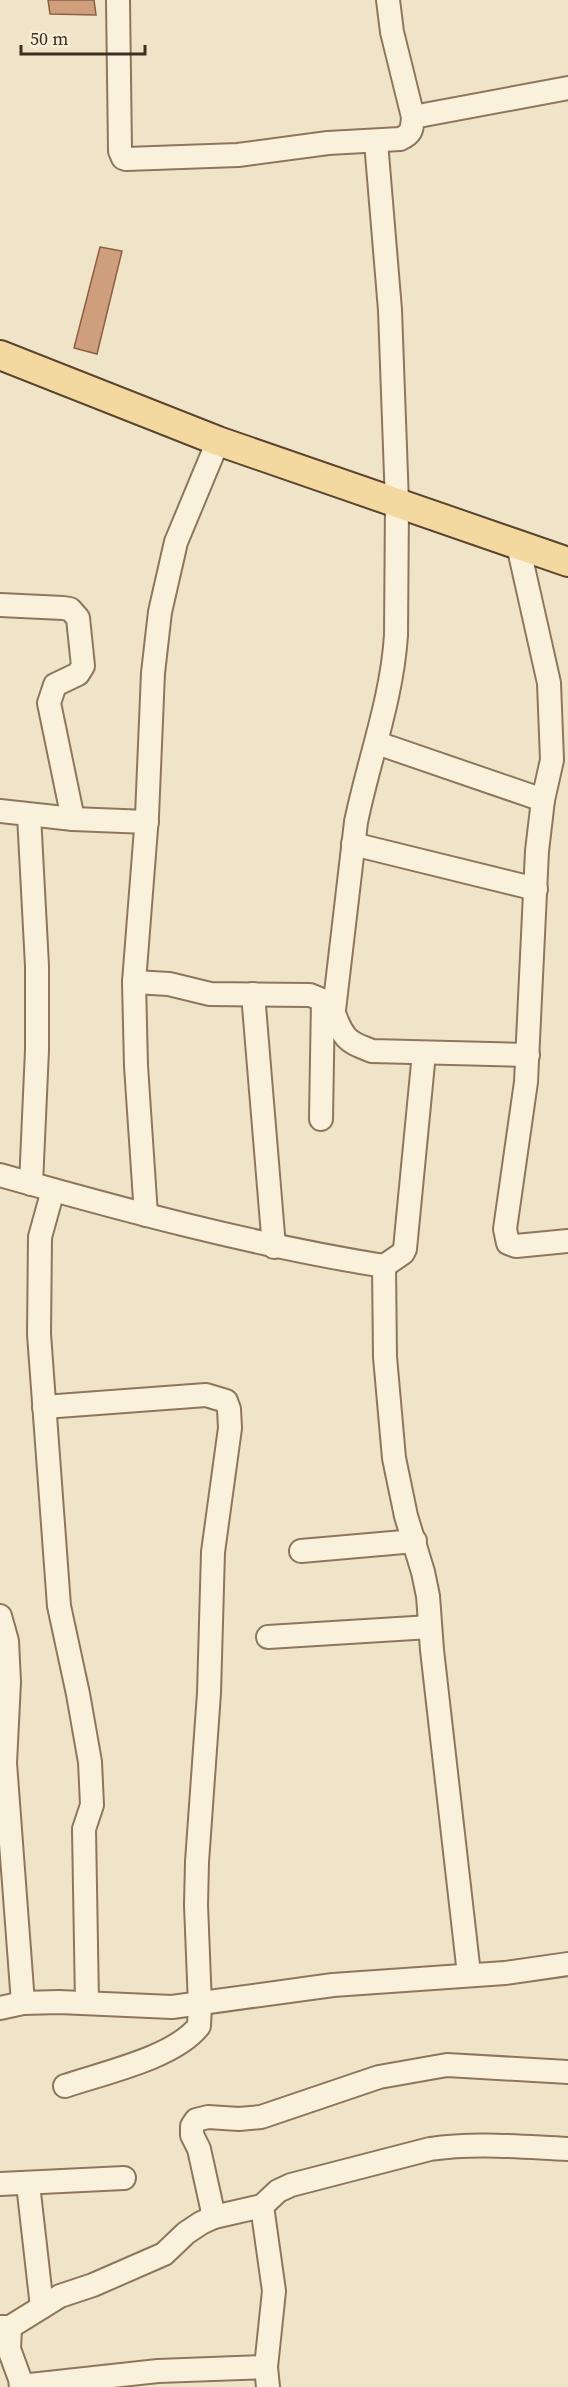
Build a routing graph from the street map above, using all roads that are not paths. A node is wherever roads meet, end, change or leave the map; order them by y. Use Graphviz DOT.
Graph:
graph roads {
  1 [pos="118,0"];
  2 [pos="388,0"];
  3 [pos="568,88"];
  4 [pos="413,117"];
  5 [pos="376,142"];
  6 [pos="0,355"];
  7 [pos="218,441"];
  8 [pos="397,503"];
  9 [pos="518,545"];
  10 [pos="568,562"];
  11 [pos="0,605"];
  12 [pos="378,743"];
  13 [pos="543,800"];
  14 [pos="0,811"];
  15 [pos="29,815"];
  16 [pos="73,819"];
  17 [pos="147,822"];
  18 [pos="353,844"];
  19 [pos="536,890"];
  20 [pos="134,982"];
  21 [pos="253,994"];
  22 [pos="328,1005"];
  23 [pos="424,1053"];
  24 [pos="528,1055"];
  25 [pos="321,1119"];
  26 [pos="0,1175"];
  27 [pos="31,1184"];
  28 [pos="53,1190"];
  29 [pos="146,1215"];
  30 [pos="568,1241"];
  31 [pos="274,1247"];
  32 [pos="384,1266"];
  33 [pos="44,1407"];
  34 [pos="415,1542"];
  35 [pos="301,1551"];
  36 [pos="0,1616"];
  37 [pos="430,1627"];
  38 [pos="268,1637"];
  39 [pos="568,1964"];
  40 [pos="469,1974"];
  41 [pos="23,2003"];
  42 [pos="87,2003"];
  43 [pos="200,2005"];
  44 [pos="0,2008"];
  45 [pos="568,2072"];
  46 [pos="65,2086"];
  47 [pos="568,2149"];
  48 [pos="124,2178"];
  49 [pos="0,2184"];
  50 [pos="28,2184"];
  51 [pos="262,2206"];
  52 [pos="214,2217"];
  53 [pos="42,2307"];
  54 [pos="5,2327"];
  55 [pos="267,2377"];
  56 [pos="21,2386"];
  1 -- 5 [label="street"];
  2 -- 4 [label="street"];
  3 -- 4 [label="street"];
  4 -- 5 [label="street"];
  5 -- 8 [label="street"];
  6 -- 7 [label="main road"];
  7 -- 8 [label="main road"];
  7 -- 17 [label="street"];
  8 -- 9 [label="main road"];
  8 -- 12 [label="street"];
  9 -- 10 [label="main road"];
  9 -- 13 [label="street"];
  11 -- 16 [label="street"];
  12 -- 13 [label="street"];
  12 -- 18 [label="street"];
  13 -- 19 [label="street"];
  14 -- 15 [label="street"];
  15 -- 16 [label="street"];
  15 -- 27 [label="street"];
  16 -- 17 [label="street"];
  17 -- 20 [label="street"];
  18 -- 19 [label="street"];
  18 -- 22 [label="street"];
  19 -- 24 [label="street"];
  20 -- 21 [label="street"];
  20 -- 29 [label="street"];
  21 -- 22 [label="street"];
  21 -- 31 [label="street"];
  22 -- 23 [label="street"];
  22 -- 25 [label="street"];
  23 -- 24 [label="street"];
  23 -- 32 [label="street"];
  24 -- 30 [label="street"];
  26 -- 27 [label="street"];
  27 -- 28 [label="street"];
  28 -- 29 [label="street"];
  28 -- 33 [label="street"];
  29 -- 31 [label="street"];
  31 -- 32 [label="street"];
  32 -- 34 [label="street"];
  33 -- 42 [label="street"];
  33 -- 43 [label="street"];
  34 -- 35 [label="street"];
  34 -- 37 [label="street"];
  36 -- 41 [label="street"];
  37 -- 38 [label="street"];
  37 -- 40 [label="street"];
  39 -- 40 [label="street"];
  40 -- 43 [label="street"];
  41 -- 42 [label="street"];
  41 -- 44 [label="street"];
  42 -- 43 [label="street"];
  43 -- 46 [label="street"];
  45 -- 52 [label="street"];
  47 -- 51 [label="street"];
  48 -- 50 [label="street"];
  49 -- 50 [label="street"];
  50 -- 53 [label="street"];
  51 -- 52 [label="street"];
  51 -- 55 [label="street"];
  52 -- 53 [label="street"];
  53 -- 54 [label="street"];
  54 -- 56 [label="street"];
  55 -- 56 [label="street"];
}
